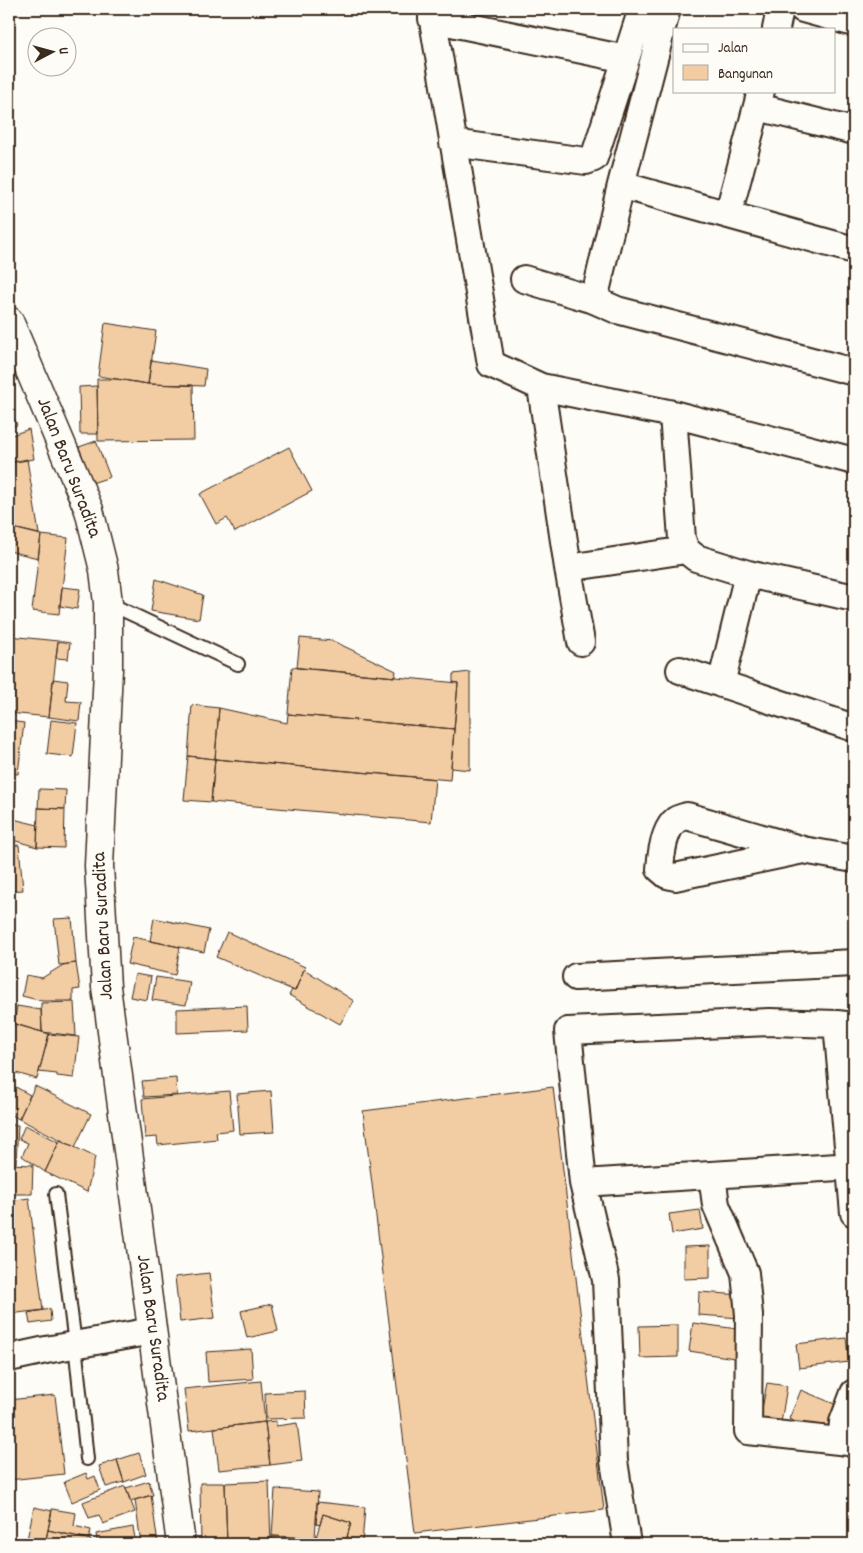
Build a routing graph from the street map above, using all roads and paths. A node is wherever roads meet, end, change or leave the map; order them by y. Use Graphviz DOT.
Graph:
graph roads {
  1 [pos="642,9"];
  2 [pos="666,9"];
  3 [pos="780,9"];
  4 [pos="803,9"];
  5 [pos="432,14"];
  6 [pos="854,22"];
  7 [pos="776,28"];
  8 [pos="626,59"];
  9 [pos="759,99"];
  10 [pos="854,131"];
  11 [pos="453,143"];
  12 [pos="621,185"];
  13 [pos="728,215"];
  14 [pos="854,250"];
  15 [pos="524,279"];
  16 [pos="594,300"];
  17 [pos="9,321"];
  18 [pos="854,372"];
  19 [pos="541,387"];
  20 [pos="673,414"];
  21 [pos="854,461"];
  22 [pos="686,550"];
  23 [pos="568,568"];
  24 [pos="748,574"];
  25 [pos="854,598"];
  26 [pos="108,603"];
  27 [pos="581,642"];
  28 [pos="238,664"];
  29 [pos="680,670"];
  30 [pos="721,684"];
  31 [pos="854,728"];
  32 [pos="802,850"];
  33 [pos="854,859"];
  34 [pos="854,963"];
  35 [pos="576,977"];
  36 [pos="846,1025"];
  37 [pos="852,1166"];
  38 [pos="712,1175"];
  39 [pos="583,1183"];
  40 [pos="56,1194"];
  41 [pos="854,1212"];
  42 [pos="152,1331"];
  43 [pos="76,1344"];
  44 [pos="9,1358"];
  45 [pos="854,1394"];
  46 [pos="851,1443"];
  47 [pos="87,1459"];
  48 [pos="181,1544"];
  49 [pos="628,1544"];
  1 -- 8 [label="street"];
  2 -- 12 [label="street"];
  3 -- 7 [label="street"];
  4 -- 6 [label="street"];
  5 -- 8 [label="street"];
  5 -- 11 [label="street"];
  8 -- 11 [label="street"];
  9 -- 10 [label="street"];
  9 -- 13 [label="street"];
  11 -- 19 [label="street"];
  12 -- 13 [label="street"];
  12 -- 16 [label="street"];
  13 -- 14 [label="street"];
  15 -- 16 [label="street"];
  16 -- 18 [label="street"];
  17 -- 26 [label="main road, Jalan Baru Suradita"];
  19 -- 20 [label="street"];
  19 -- 23 [label="street"];
  20 -- 21 [label="street"];
  20 -- 22 [label="street"];
  22 -- 23 [label="street"];
  22 -- 24 [label="street"];
  23 -- 27 [label="street"];
  24 -- 25 [label="street"];
  24 -- 30 [label="street"];
  26 -- 28 [label="lane"];
  26 -- 42 [label="main road, Jalan Baru Suradita"];
  29 -- 30 [label="street"];
  30 -- 31 [label="street"];
  32 -- 32 [label="street"];
  32 -- 33 [label="street"];
  34 -- 35 [label="street"];
  36 -- 37 [label="street"];
  36 -- 39 [label="street"];
  37 -- 38 [label="street"];
  37 -- 41 [label="street"];
  38 -- 39 [label="street"];
  38 -- 46 [label="street"];
  39 -- 49 [label="street"];
  40 -- 43 [label="lane"];
  42 -- 43 [label="street"];
  42 -- 48 [label="main road, Jalan Baru Suradita"];
  43 -- 44 [label="street"];
  43 -- 47 [label="lane"];
  45 -- 46 [label="street"];
}
